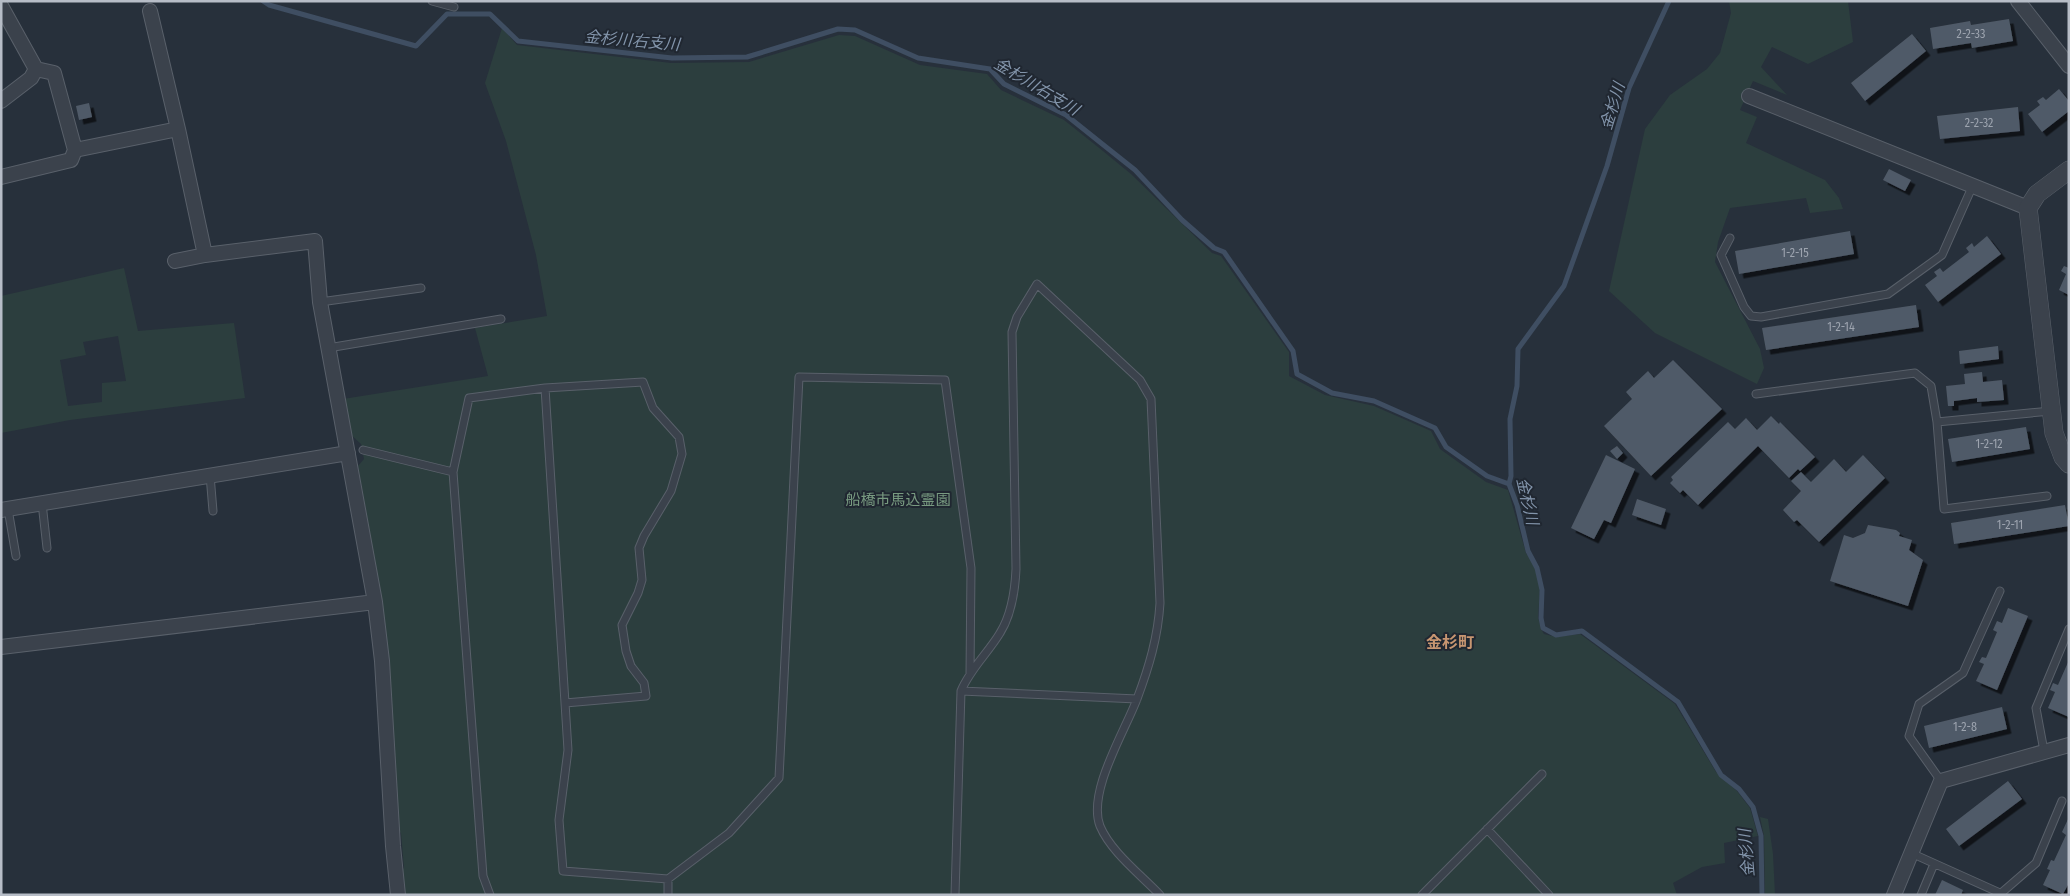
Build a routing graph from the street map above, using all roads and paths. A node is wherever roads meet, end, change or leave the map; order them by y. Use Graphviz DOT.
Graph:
graph roads {
  1 [pos="432,1"];
  2 [pos="2018,1"];
  3 [pos="1,6"];
  4 [pos="454,7"];
  5 [pos="150,11"];
  6 [pos="2069,66"];
  7 [pos="36,69"];
  8 [pos="1749,96"];
  9 [pos="1,101"];
  10 [pos="178,129"];
  11 [pos="75,150"];
  12 [pos="2069,170"];
  13 [pos="1,177"];
  14 [pos="1973,186"];
  15 [pos="2028,208"];
  16 [pos="1730,238"];
  17 [pos="205,255"];
  18 [pos="175,261"];
  19 [pos="421,288"];
  20 [pos="320,302"];
  21 [pos="501,319"];
  22 [pos="328,348"];
  23 [pos="545,388"];
  24 [pos="1756,394"];
  25 [pos="2051,411"];
  26 [pos="1936,422"];
  27 [pos="363,450"];
  28 [pos="348,452"];
  29 [pos="2069,464"];
  30 [pos="453,472"];
  31 [pos="210,475"];
  32 [pos="2047,496"];
  33 [pos="42,503"];
  34 [pos="5,509"];
  35 [pos="213,511"];
  36 [pos="47,548"];
  37 [pos="16,556"];
  38 [pos="2000,591"];
  39 [pos="375,602"];
  40 [pos="2069,629"];
  41 [pos="1,648"];
  42 [pos="970,674"];
  43 [pos="961,691"];
  44 [pos="1137,699"];
  45 [pos="565,703"];
  46 [pos="2069,745"];
  47 [pos="2044,752"];
  48 [pos="1542,774"];
  49 [pos="1941,781"];
  50 [pos="2062,801"];
  51 [pos="1487,829"];
  52 [pos="1911,853"];
  53 [pos="1934,864"];
  54 [pos="668,879"];
  55 [pos="2000,894"];
  56 [pos="398,895"];
  57 [pos="490,895"];
  58 [pos="668,895"];
  59 [pos="955,895"];
  60 [pos="1160,895"];
  61 [pos="1422,895"];
  62 [pos="1549,895"];
  63 [pos="1894,895"];
  64 [pos="1921,895"];
  1 -- 4 [label="lane"];
  2 -- 6 [label="street"];
  3 -- 7 [label="street"];
  5 -- 10 [label="street"];
  7 -- 9 [label="street"];
  7 -- 11 [label="street"];
  8 -- 14 [label="street"];
  10 -- 11 [label="street"];
  10 -- 17 [label="street"];
  11 -- 13 [label="street"];
  12 -- 15 [label="street"];
  14 -- 15 [label="street"];
  14 -- 16 [label="lane"];
  15 -- 25 [label="street"];
  17 -- 18 [label="street"];
  17 -- 20 [label="street"];
  19 -- 20 [label="lane"];
  20 -- 22 [label="street"];
  21 -- 22 [label="lane"];
  22 -- 28 [label="street"];
  23 -- 30 [label="lane"];
  23 -- 45 [label="lane"];
  23 -- 45 [label="lane"];
  24 -- 26 [label="lane"];
  25 -- 26 [label="lane"];
  25 -- 29 [label="street"];
  26 -- 32 [label="lane"];
  27 -- 30 [label="lane"];
  28 -- 31 [label="street"];
  28 -- 39 [label="street"];
  30 -- 57 [label="lane"];
  31 -- 33 [label="street"];
  31 -- 35 [label="lane"];
  33 -- 34 [label="street"];
  33 -- 36 [label="lane"];
  34 -- 37 [label="lane"];
  38 -- 49 [label="lane"];
  39 -- 41 [label="street"];
  39 -- 56 [label="street"];
  40 -- 47 [label="lane"];
  42 -- 43 [label="lane"];
  42 -- 44 [label="lane"];
  42 -- 54 [label="lane"];
  43 -- 44 [label="lane"];
  43 -- 59 [label="lane"];
  44 -- 60 [label="lane"];
  45 -- 54 [label="lane"];
  46 -- 47 [label="street"];
  47 -- 49 [label="street"];
  48 -- 51 [label="lane"];
  49 -- 52 [label="street"];
  50 -- 55 [label="lane"];
  51 -- 61 [label="lane"];
  51 -- 62 [label="lane"];
  52 -- 53 [label="lane"];
  52 -- 63 [label="street"];
  53 -- 55 [label="lane"];
  53 -- 64 [label="lane"];
  54 -- 58 [label="lane"];
}
